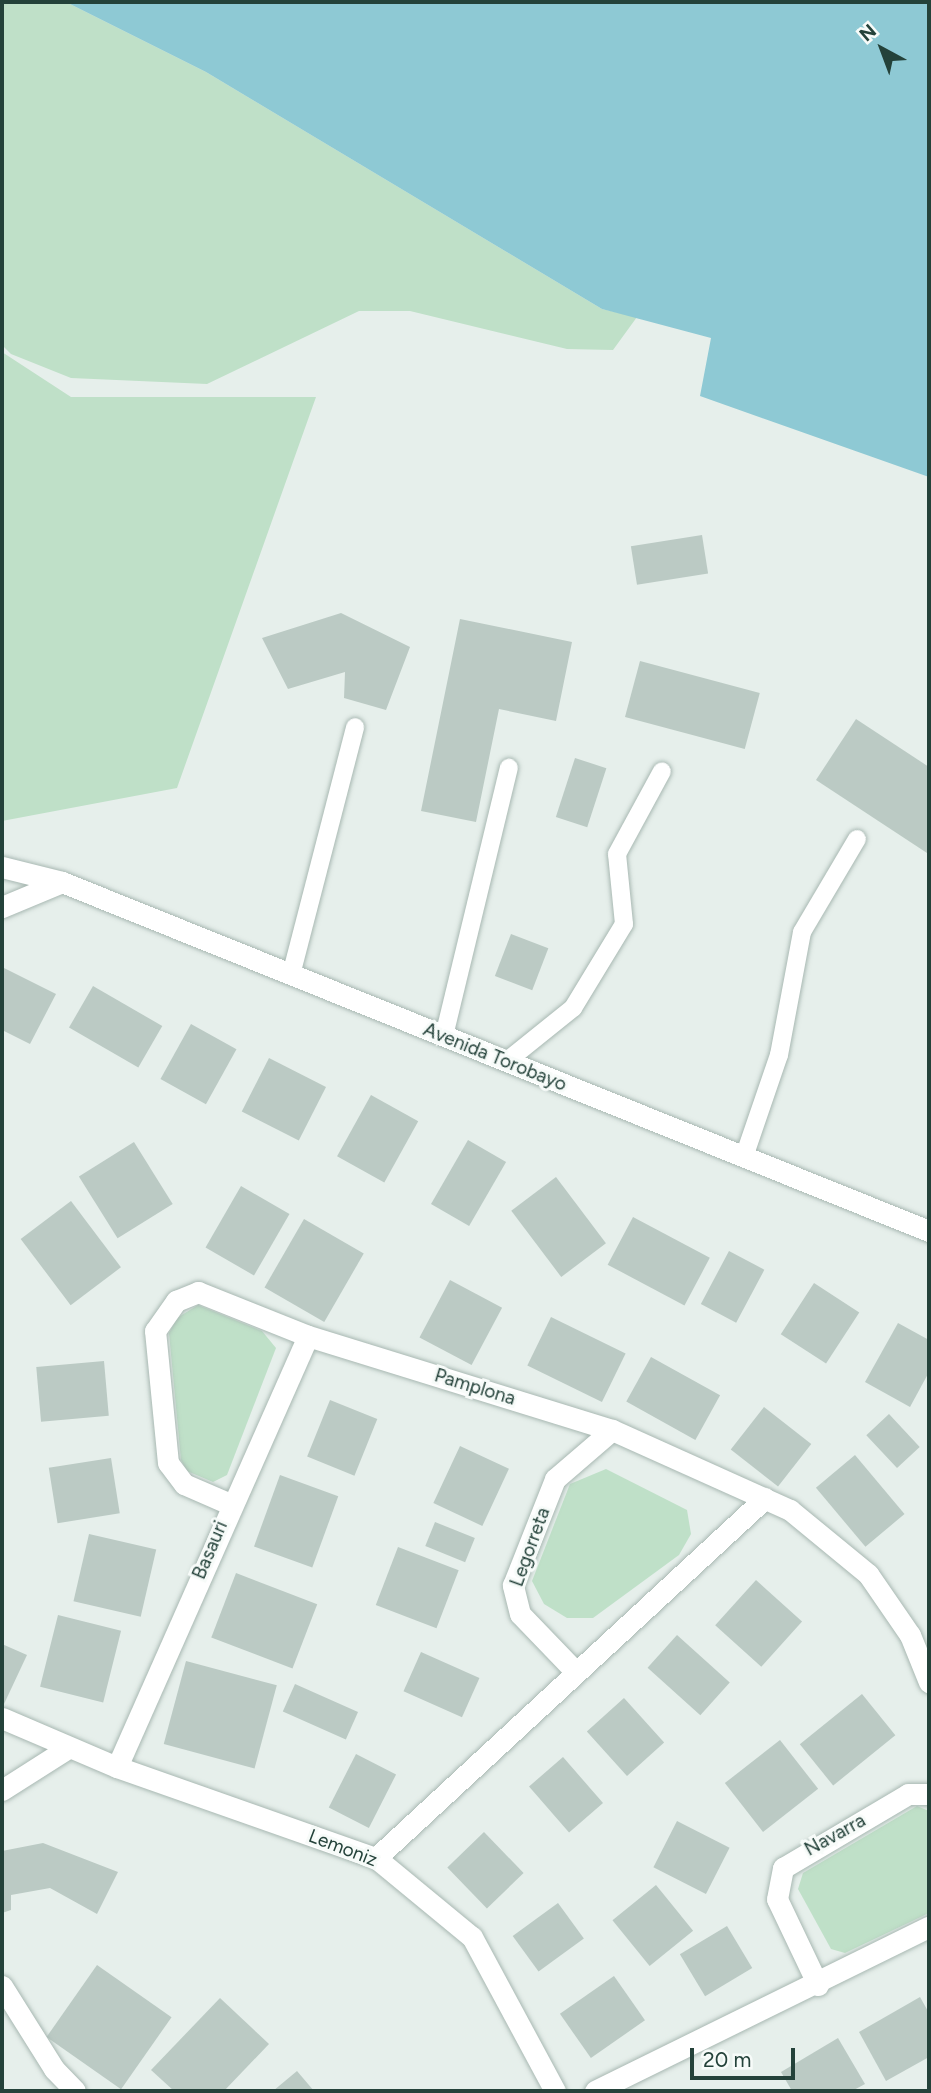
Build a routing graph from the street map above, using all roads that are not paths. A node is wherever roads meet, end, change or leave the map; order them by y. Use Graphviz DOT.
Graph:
graph roads {
  1 [pos="355,727"];
  2 [pos="509,768"];
  3 [pos="662,771"];
  4 [pos="857,839"];
  5 [pos="2,867"];
  6 [pos="62,882"];
  7 [pos="2,907"];
  8 [pos="291,975"];
  9 [pos="444,1036"];
  10 [pos="507,1061"];
  11 [pos="744,1157"];
  12 [pos="929,1231"];
  13 [pos="308,1336"];
  14 [pos="612,1430"];
  15 [pos="765,1498"];
  16 [pos="230,1504"];
  17 [pos="573,1669"];
  18 [pos="929,1682"];
  19 [pos="2,1718"];
  20 [pos="68,1748"];
  21 [pos="117,1767"];
  22 [pos="2,1790"];
  23 [pos="929,1794"];
  24 [pos="376,1858"];
  25 [pos="929,1927"];
  26 [pos="818,1985"];
  27 [pos="2,1986"];
  28 [pos="75,2091"];
  29 [pos="555,2091"];
  30 [pos="595,2091"];
  1 -- 8 [label="lane"];
  2 -- 9 [label="lane"];
  3 -- 10 [label="lane"];
  4 -- 11 [label="lane"];
  5 -- 6 [label="street, Avenida Torobayo"];
  6 -- 7 [label="street"];
  6 -- 8 [label="street, Avenida Torobayo"];
  8 -- 9 [label="street, Avenida Torobayo"];
  9 -- 10 [label="street, Avenida Torobayo"];
  10 -- 11 [label="street, Avenida Torobayo"];
  11 -- 12 [label="street, Avenida Torobayo"];
  13 -- 14 [label="street, Pamplona"];
  13 -- 16 [label="street, Basauri"];
  13 -- 16 [label="street, Pamplona"];
  14 -- 15 [label="street, Pamplona"];
  14 -- 17 [label="street, Legorreta"];
  15 -- 17 [label="street"];
  15 -- 18 [label="street, Pamplona"];
  16 -- 21 [label="street, Basauri"];
  17 -- 24 [label="street"];
  19 -- 20 [label="street, Lemoniz"];
  20 -- 21 [label="street, Lemoniz"];
  20 -- 22 [label="street"];
  21 -- 24 [label="street, Lemoniz"];
  23 -- 26 [label="street, Navarra"];
  24 -- 29 [label="street, Lemoniz"];
  25 -- 26 [label="street"];
  26 -- 30 [label="street"];
  27 -- 28 [label="street"];
}
